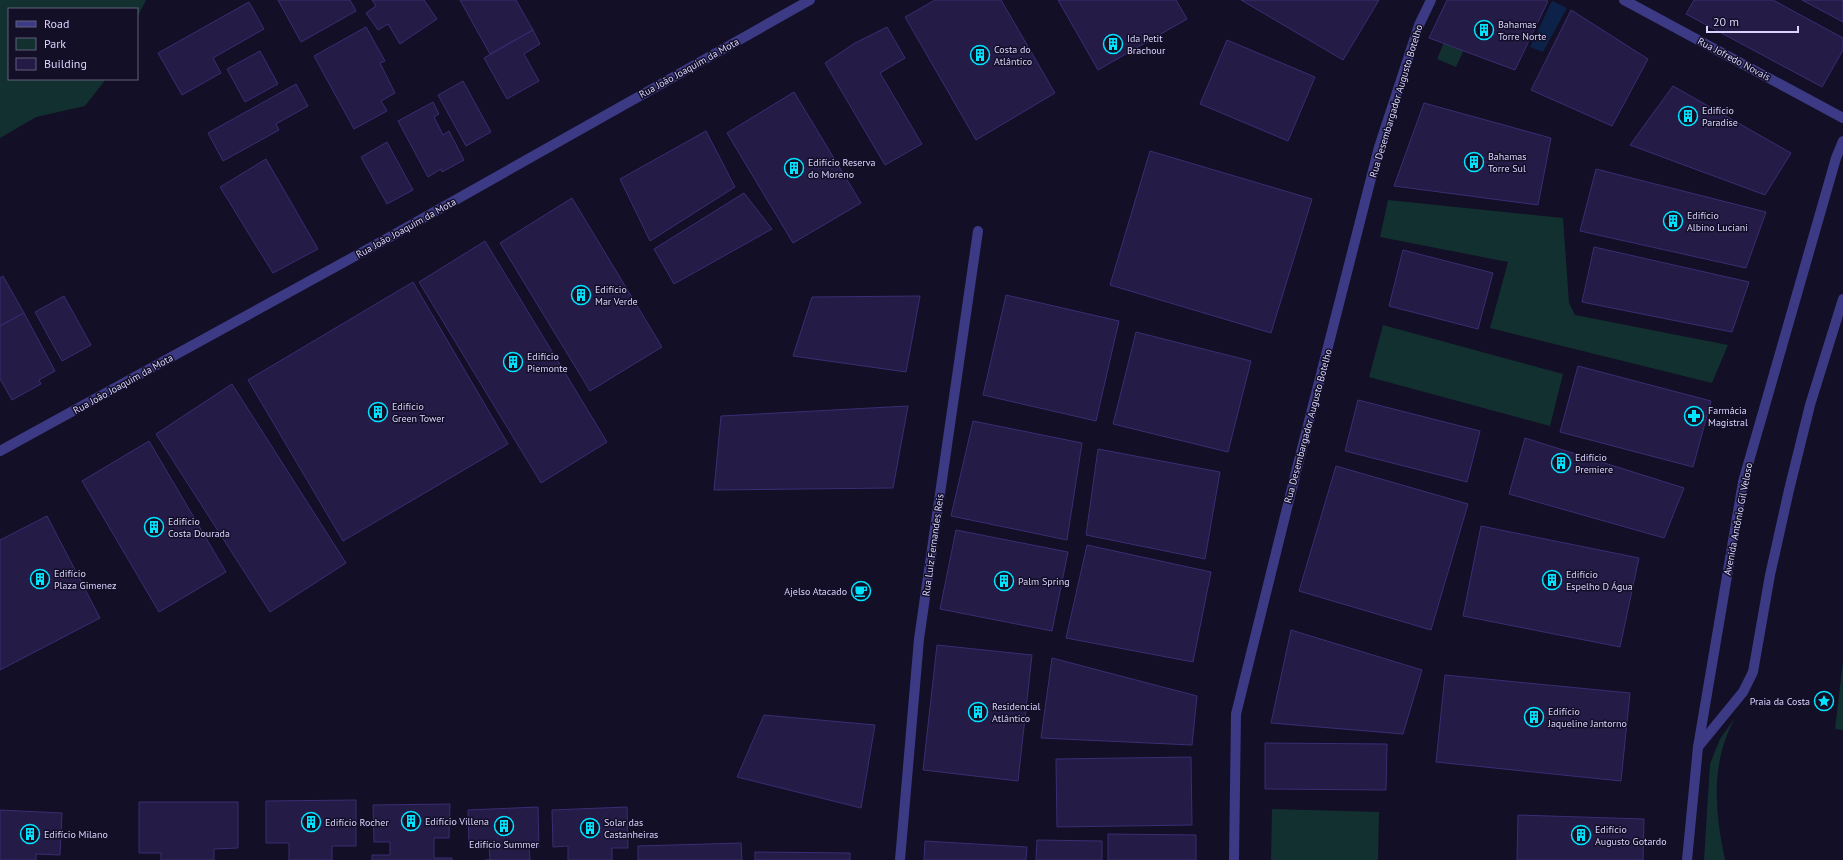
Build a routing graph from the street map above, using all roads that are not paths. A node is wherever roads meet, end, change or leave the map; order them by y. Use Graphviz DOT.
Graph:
graph roads {
  1 [pos="810,0"];
  2 [pos="1431,0"];
  3 [pos="1624,0"];
  4 [pos="1843,118"];
  5 [pos="1843,141"];
  6 [pos="978,231"];
  7 [pos="1843,299"];
  8 [pos="0,451"];
  9 [pos="1698,746"];
  10 [pos="900,860"];
  11 [pos="1234,860"];
  12 [pos="1687,860"];
  1 -- 8 [label="street, Rua João Joaquim da Mota"];
  2 -- 11 [label="street, Rua Desembargador Augusto Botelho"];
  3 -- 4 [label="street, Rua Jofredo Novais"];
  5 -- 9 [label="street, Avenida Antônio Gil Veloso"];
  6 -- 10 [label="street, Rua Luiz Fernandes Reis"];
  7 -- 9 [label="street"];
  9 -- 12 [label="street, Avenida Antônio Gil Veloso"];
}
